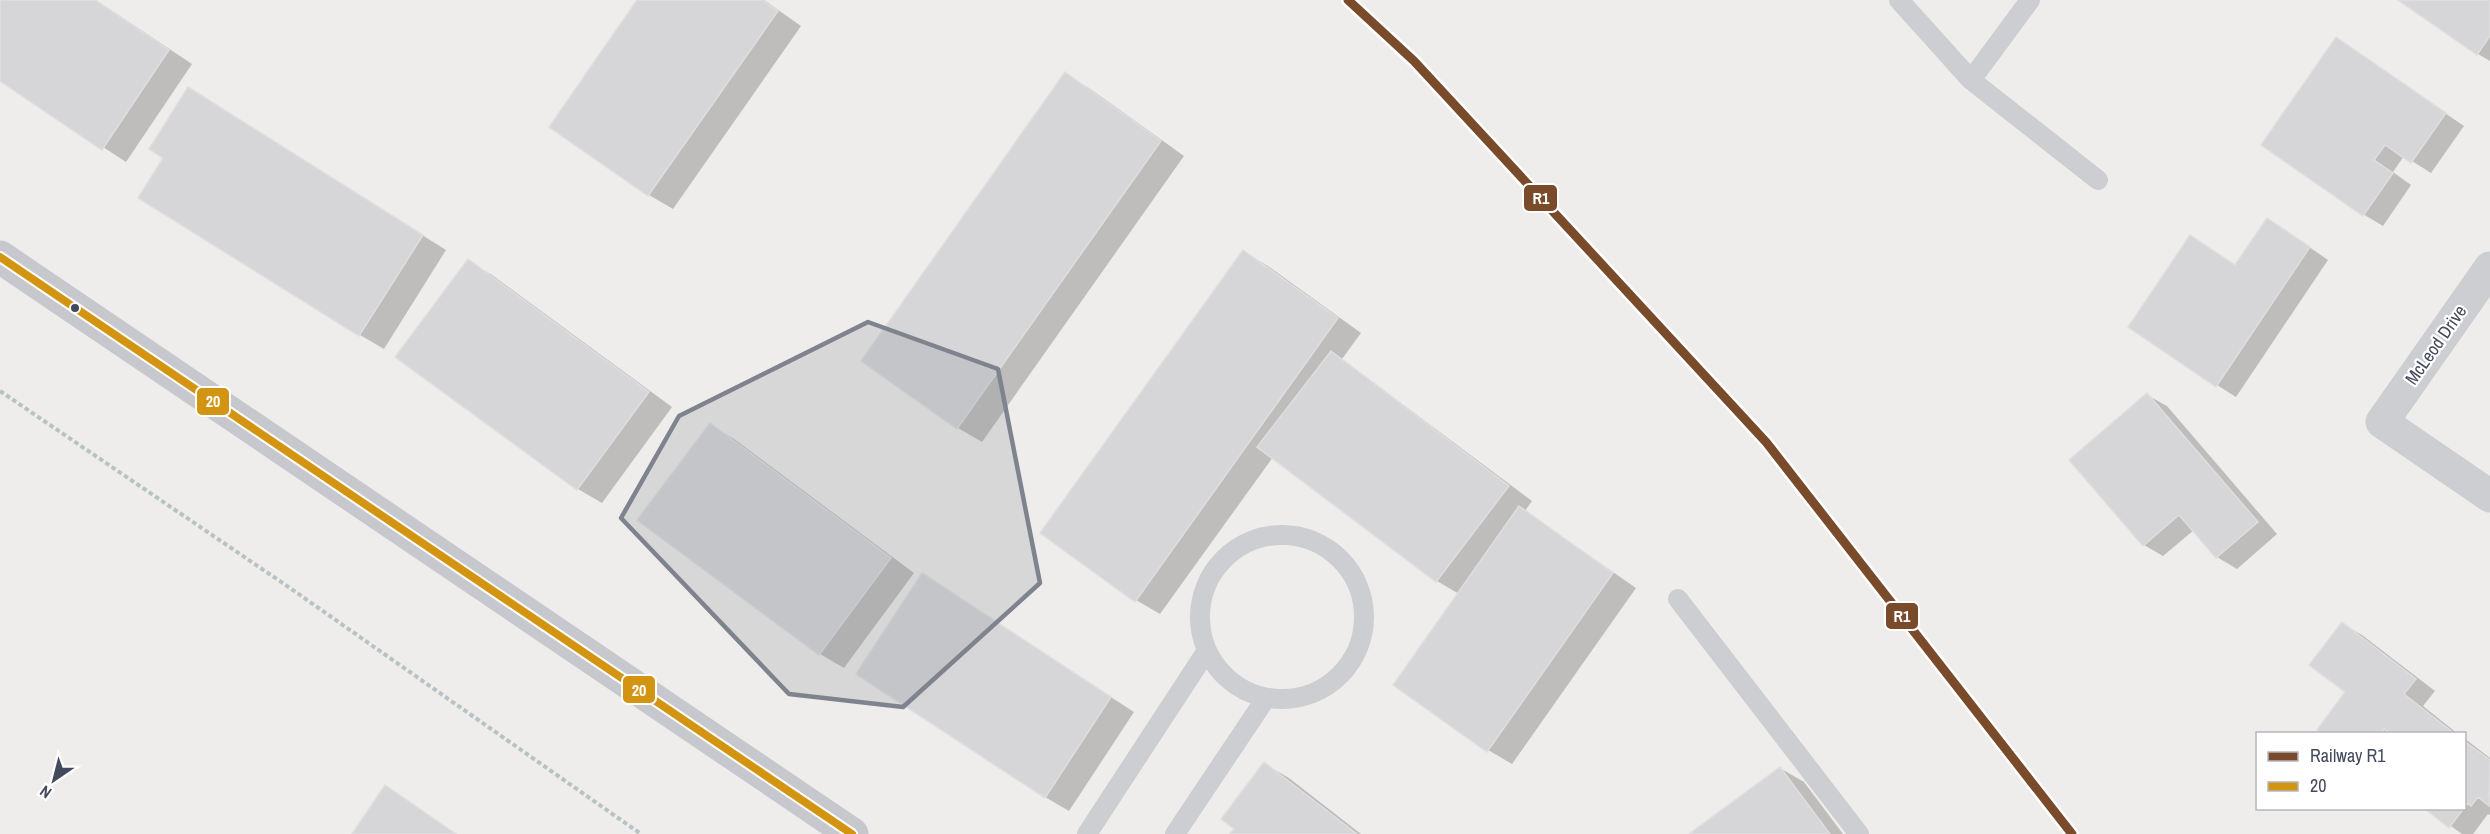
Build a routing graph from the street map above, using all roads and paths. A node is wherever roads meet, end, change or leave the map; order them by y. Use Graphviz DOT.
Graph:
graph roads {
  1 [pos="1899,0"];
  2 [pos="2030,0"];
  3 [pos="1971,80"];
  4 [pos="2098,180"];
  5 [pos="0,257"];
  6 [pos="2490,268"];
  7 [pos="0,391"];
  8 [pos="2490,495"];
  9 [pos="1678,599"];
  10 [pos="1206,652"];
  11 [pos="1266,698"];
  12 [pos="641,834"];
  13 [pos="852,834"];
  14 [pos="1087,834"];
  15 [pos="1175,834"];
  16 [pos="1858,834"];
  1 -- 3 [label="lane"];
  2 -- 3 [label="lane"];
  3 -- 4 [label="lane"];
  5 -- 13 [label="main road"];
  6 -- 8 [label="street, McLeod Drive"];
  7 -- 12 [label="path"];
  9 -- 16 [label="lane"];
  10 -- 11 [label="lane"];
  10 -- 11 [label="lane"];
  10 -- 14 [label="lane"];
  11 -- 15 [label="lane"];
}
